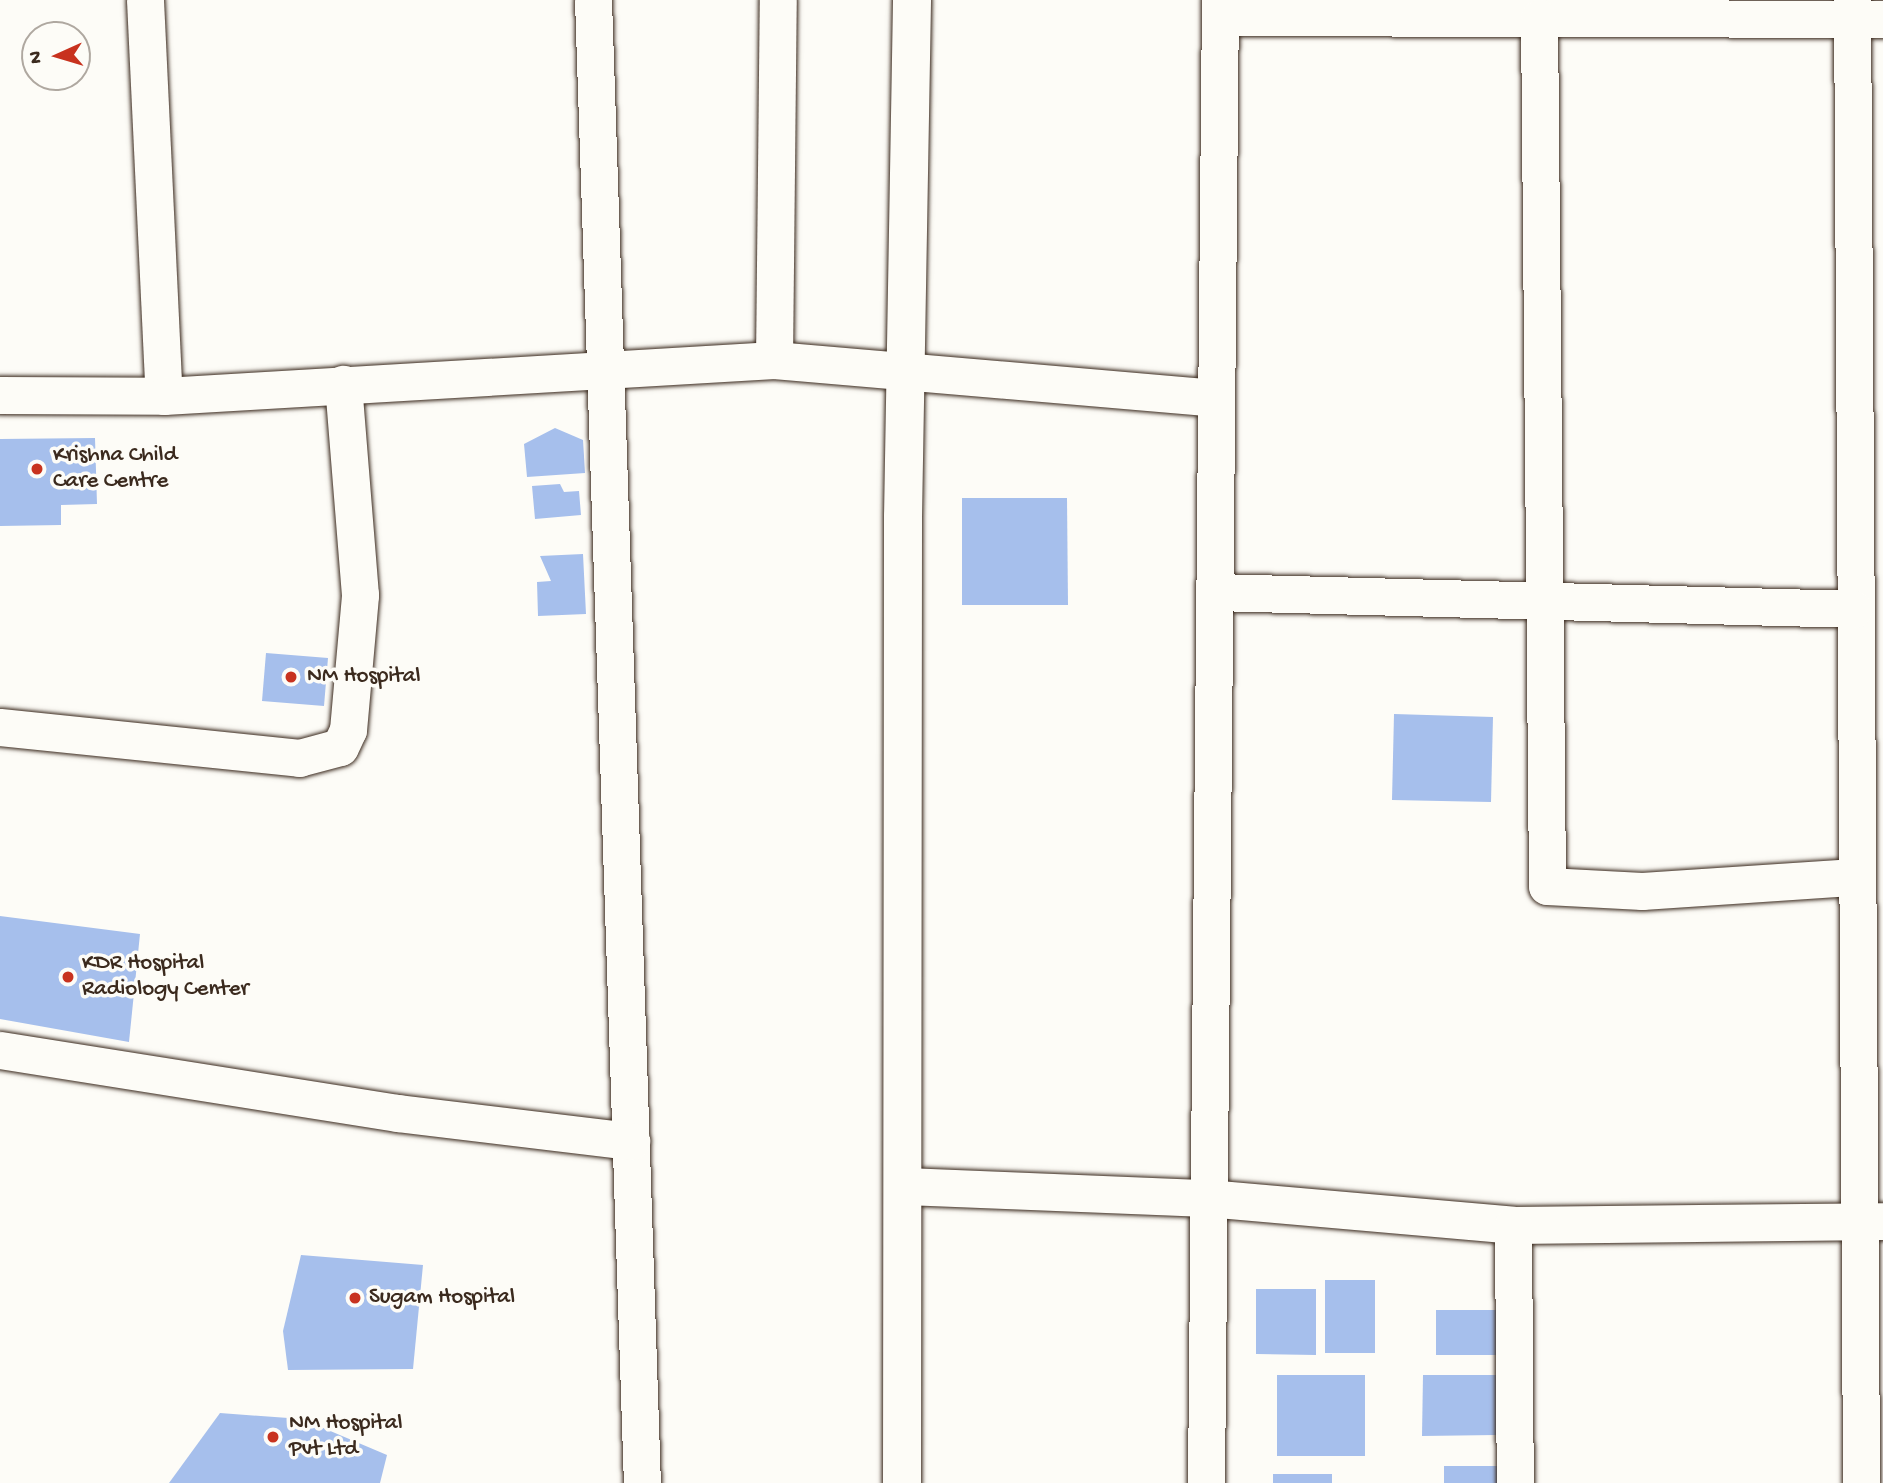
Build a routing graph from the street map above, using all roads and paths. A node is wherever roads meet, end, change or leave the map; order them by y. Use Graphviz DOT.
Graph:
graph roads {
  1 [pos="145,0"];
  2 [pos="593,0"];
  3 [pos="778,0"];
  4 [pos="912,0"];
  5 [pos="1220,9"];
  6 [pos="1863,12"];
  7 [pos="1539,18"];
  8 [pos="774,360"];
  9 [pos="605,366"];
  10 [pos="910,375"];
  11 [pos="343,384"];
  12 [pos="0,395"];
  13 [pos="163,396"];
  14 [pos="1215,398"];
  15 [pos="1215,592"];
  16 [pos="1544,605"];
  17 [pos="1854,608"];
  18 [pos="0,727"];
  19 [pos="1855,877"];
  20 [pos="0,1050"];
  21 [pos="631,1141"];
  22 [pos="905,1186"];
  23 [pos="1207,1198"];
  24 [pos="1869,1221"];
  25 [pos="1513,1225"];
  26 [pos="642,1483"];
  27 [pos="902,1483"];
  28 [pos="1206,1483"];
  29 [pos="1515,1483"];
  30 [pos="1861,1483"];
  1 -- 13 [label="street"];
  2 -- 9 [label="street"];
  3 -- 8 [label="street"];
  4 -- 10 [label="street"];
  5 -- 7 [label="street"];
  5 -- 14 [label="street"];
  6 -- 7 [label="street"];
  6 -- 17 [label="street"];
  7 -- 16 [label="street"];
  8 -- 9 [label="street"];
  8 -- 10 [label="street"];
  9 -- 11 [label="street"];
  9 -- 21 [label="street"];
  10 -- 14 [label="street"];
  10 -- 22 [label="street"];
  11 -- 13 [label="street"];
  11 -- 18 [label="street"];
  12 -- 13 [label="street"];
  14 -- 15 [label="street"];
  15 -- 16 [label="street"];
  15 -- 23 [label="street"];
  16 -- 17 [label="street"];
  16 -- 19 [label="street"];
  17 -- 19 [label="street"];
  19 -- 24 [label="street"];
  20 -- 21 [label="street"];
  21 -- 26 [label="street"];
  22 -- 23 [label="street"];
  22 -- 27 [label="street"];
  23 -- 25 [label="street"];
  23 -- 28 [label="street"];
  24 -- 25 [label="street"];
  24 -- 30 [label="street"];
  25 -- 29 [label="street"];
}
